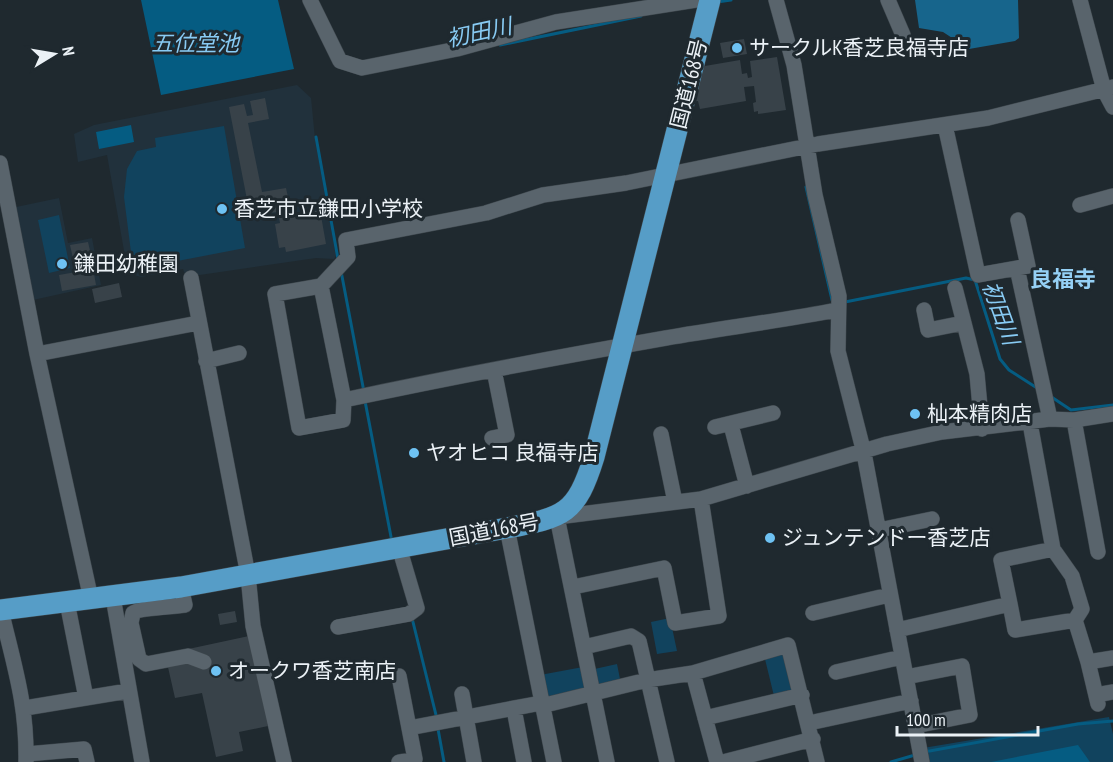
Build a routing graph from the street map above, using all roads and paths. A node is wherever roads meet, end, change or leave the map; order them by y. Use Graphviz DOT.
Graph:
graph roads {
  1 [pos="310,0"];
  2 [pos="696,0"];
  3 [pos="710,0"];
  4 [pos="776,0"];
  5 [pos="888,0"];
  6 [pos="1080,0"];
  7 [pos="903,35"];
  8 [pos="1109,89"];
  9 [pos="1113,107"];
  10 [pos="945,125"];
  11 [pos="804,148"];
  12 [pos="0,163"];
  13 [pos="666,175"];
  14 [pos="1113,196"];
  15 [pos="1080,205"];
  16 [pos="1018,220"];
  17 [pos="1017,268"];
  18 [pos="191,279"];
  19 [pos="321,285"];
  20 [pos="955,288"];
  21 [pos="837,310"];
  22 [pos="924,310"];
  23 [pos="963,322"];
  24 [pos="198,323"];
  25 [pos="622,346"];
  26 [pos="239,353"];
  27 [pos="37,354"];
  28 [pos="206,361"];
  29 [pos="494,370"];
  30 [pos="344,400"];
  31 [pos="773,413"];
  32 [pos="1113,414"];
  33 [pos="1050,419"];
  34 [pos="1074,420"];
  35 [pos="1030,423"];
  36 [pos="982,429"];
  37 [pos="661,434"];
  38 [pos="492,438"];
  39 [pos="864,453"];
  40 [pos="747,486"];
  41 [pos="702,499"];
  42 [pos="675,502"];
  43 [pos="557,517"];
  44 [pos="932,519"];
  45 [pos="507,528"];
  46 [pos="879,530"];
  47 [pos="399,548"];
  48 [pos="1053,549"];
  49 [pos="1098,552"];
  50 [pos="248,575"];
  51 [pos="181,587"];
  52 [pos="573,587"];
  53 [pos="889,596"];
  54 [pos="113,597"];
  55 [pos="92,599"];
  56 [pos="67,602"];
  57 [pos="1011,604"];
  58 [pos="1,610"];
  59 [pos="813,614"];
  60 [pos="1075,620"];
  61 [pos="338,627"];
  62 [pos="897,630"];
  63 [pos="584,646"];
  64 [pos="903,657"];
  65 [pos="1113,658"];
  66 [pos="204,662"];
  67 [pos="1088,663"];
  68 [pos="836,672"];
  69 [pos="693,673"];
  70 [pos="399,676"];
  71 [pos="906,677"];
  72 [pos="647,680"];
  73 [pos="128,691"];
  74 [pos="1113,692"];
  75 [pos="462,694"];
  76 [pos="593,694"];
  77 [pos="802,695"];
  78 [pos="86,698"];
  79 [pos="910,701"];
  80 [pos="541,705"];
  81 [pos="25,708"];
  82 [pos="514,709"];
  83 [pos="466,718"];
  84 [pos="705,718"];
  85 [pos="809,723"];
  86 [pos="915,726"];
  87 [pos="410,728"];
  88 [pos="813,739"];
  89 [pos="27,758"];
  90 [pos="87,762"];
  91 [pos="142,762"];
  92 [pos="284,762"];
  93 [pos="399,762"];
  94 [pos="474,762"];
  95 [pos="524,762"];
  96 [pos="554,762"];
  97 [pos="607,762"];
  98 [pos="667,762"];
  99 [pos="717,762"];
  100 [pos="723,762"];
  101 [pos="817,762"];
  102 [pos="922,762"];
  1 -- 2 [label="street"];
  3 -- 13 [label="highway, 国道168号"];
  4 -- 11 [label="street"];
  5 -- 7 [label="street"];
  6 -- 8 [label="street"];
  8 -- 9 [label="street"];
  8 -- 10 [label="street"];
  10 -- 11 [label="street"];
  10 -- 17 [label="street"];
  11 -- 13 [label="street"];
  11 -- 21 [label="street"];
  12 -- 27 [label="street"];
  13 -- 19 [label="street"];
  13 -- 25 [label="highway, 国道168号"];
  14 -- 15 [label="street"];
  16 -- 17 [label="street"];
  17 -- 33 [label="street"];
  18 -- 24 [label="street"];
  19 -- 30 [label="street"];
  19 -- 30 [label="street"];
  20 -- 23 [label="street"];
  21 -- 25 [label="street"];
  21 -- 39 [label="street"];
  22 -- 23 [label="street"];
  23 -- 36 [label="street"];
  24 -- 27 [label="street"];
  24 -- 28 [label="street"];
  25 -- 29 [label="street"];
  25 -- 43 [label="highway, 国道168号"];
  26 -- 28 [label="street"];
  27 -- 55 [label="street"];
  28 -- 50 [label="street"];
  29 -- 30 [label="street"];
  29 -- 38 [label="street"];
  31 -- 40 [label="street"];
  32 -- 34 [label="street"];
  33 -- 34 [label="street"];
  33 -- 35 [label="street"];
  34 -- 49 [label="street"];
  35 -- 36 [label="street"];
  35 -- 48 [label="street"];
  36 -- 39 [label="street"];
  37 -- 42 [label="street"];
  39 -- 40 [label="street"];
  39 -- 46 [label="street"];
  40 -- 41 [label="street"];
  41 -- 42 [label="street"];
  41 -- 52 [label="street"];
  42 -- 43 [label="street"];
  43 -- 45 [label="highway, 国道168号"];
  43 -- 52 [label="street"];
  44 -- 46 [label="street"];
  45 -- 47 [label="highway, 国道168号"];
  45 -- 80 [label="street"];
  46 -- 53 [label="street"];
  47 -- 50 [label="highway, 国道168号"];
  47 -- 61 [label="street"];
  48 -- 57 [label="street"];
  48 -- 60 [label="street"];
  50 -- 51 [label="highway, 国道168号"];
  50 -- 92 [label="street"];
  51 -- 54 [label="highway, 国道168号"];
  51 -- 66 [label="street"];
  52 -- 63 [label="street"];
  53 -- 59 [label="street"];
  53 -- 62 [label="street"];
  54 -- 55 [label="highway, 国道168号"];
  54 -- 73 [label="street"];
  55 -- 56 [label="highway, 国道168号"];
  56 -- 58 [label="highway, 国道168号"];
  56 -- 78 [label="street"];
  57 -- 60 [label="street"];
  57 -- 62 [label="street"];
  58 -- 81 [label="street"];
  60 -- 67 [label="street"];
  62 -- 64 [label="street"];
  63 -- 72 [label="street"];
  63 -- 76 [label="street"];
  64 -- 68 [label="street"];
  64 -- 71 [label="street"];
  65 -- 67 [label="street"];
  67 -- 74 [label="street"];
  69 -- 72 [label="street"];
  69 -- 77 [label="street"];
  69 -- 84 [label="street"];
  70 -- 87 [label="street"];
  71 -- 79 [label="street"];
  71 -- 86 [label="street"];
  72 -- 76 [label="street"];
  72 -- 98 [label="street"];
  73 -- 78 [label="street"];
  73 -- 91 [label="street"];
  75 -- 83 [label="street"];
  76 -- 80 [label="street"];
  76 -- 97 [label="street"];
  77 -- 84 [label="street"];
  77 -- 85 [label="street"];
  78 -- 81 [label="street"];
  79 -- 85 [label="street"];
  79 -- 86 [label="street"];
  80 -- 82 [label="street"];
  80 -- 96 [label="street"];
  81 -- 89 [label="street"];
  82 -- 83 [label="street"];
  82 -- 95 [label="street"];
  83 -- 87 [label="street"];
  83 -- 94 [label="street"];
  84 -- 99 [label="street"];
  85 -- 88 [label="street"];
  86 -- 102 [label="street"];
  87 -- 93 [label="street"];
  88 -- 100 [label="street"];
  88 -- 101 [label="street"];
  89 -- 90 [label="street"];
}
